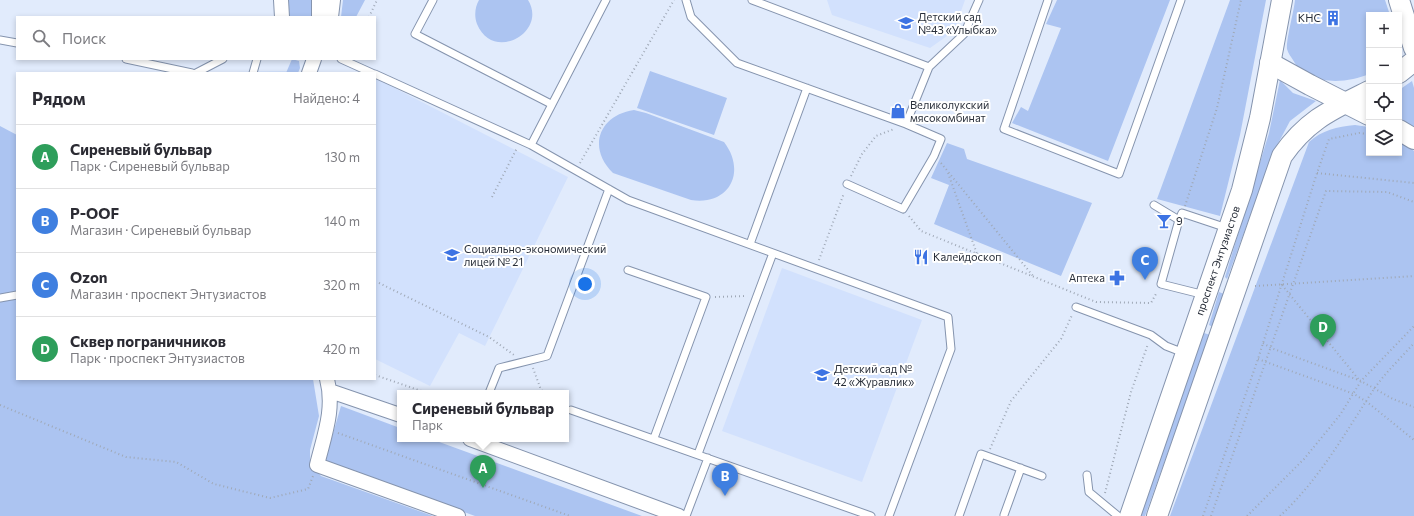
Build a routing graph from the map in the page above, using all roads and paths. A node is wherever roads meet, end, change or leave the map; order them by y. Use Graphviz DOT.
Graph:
graph roads {
  1 [pos="281,0"];
  2 [pos="319,0"];
  3 [pos="333,0"];
  4 [pos="377,0"];
  5 [pos="433,0"];
  6 [pos="606,0"];
  7 [pos="674,0"];
  8 [pos="686,0"];
  9 [pos="752,0"];
  10 [pos="979,0"];
  11 [pos="1048,0"];
  12 [pos="1181,0"];
  13 [pos="1241,0"];
  14 [pos="1282,0"];
  15 [pos="1399,0"];
  16 [pos="282,16"];
  17 [pos="319,16"];
  18 [pos="331,16"];
  19 [pos="369,16"];
  20 [pos="0,40"];
  21 [pos="16,43"];
  22 [pos="1414,48"];
  23 [pos="131,60"];
  24 [pos="221,60"];
  25 [pos="257,60"];
  26 [pos="314,60"];
  27 [pos="343,60"];
  28 [pos="1414,61"];
  29 [pos="1270,62"];
  30 [pos="929,67"];
  31 [pos="1402,71"];
  32 [pos="187,72"];
  33 [pos="198,72"];
  34 [pos="253,72"];
  35 [pos="309,72"];
  36 [pos="370,72"];
  37 [pos="376,74"];
  38 [pos="807,88"];
  39 [pos="1366,92"];
  40 [pos="1344,103"];
  41 [pos="552,104"];
  42 [pos="1366,114"];
  43 [pos="906,124"];
  44 [pos="1402,132"];
  45 [pos="1366,134"];
  46 [pos="521,140"];
  47 [pos="1414,140"];
  48 [pos="531,145"];
  49 [pos="934,156"];
  50 [pos="576,170"];
  51 [pos="947,170"];
  52 [pos="1316,173"];
  53 [pos="1414,183"];
  54 [pos="847,184"];
  55 [pos="609,189"];
  56 [pos="492,197"];
  57 [pos="1414,202"];
  58 [pos="1154,204"];
  59 [pos="903,209"];
  60 [pos="1182,213"];
  61 [pos="1179,220"];
  62 [pos="1229,229"];
  63 [pos="750,244"];
  64 [pos="773,253"];
  65 [pos="977,254"];
  66 [pos="628,270"];
  67 [pos="1414,276"];
  68 [pos="1034,277"];
  69 [pos="379,283"];
  70 [pos="1161,284"];
  71 [pos="1281,284"];
  72 [pos="1292,285"];
  73 [pos="1255,286"];
  74 [pos="1291,294"];
  75 [pos="16,295"];
  76 [pos="1206,295"];
  77 [pos="757,296"];
  78 [pos="706,297"];
  79 [pos="0,298"];
  80 [pos="1076,307"];
  81 [pos="1414,326"];
  82 [pos="1151,335"];
  83 [pos="1263,343"];
  84 [pos="1414,343"];
  85 [pos="1271,348"];
  86 [pos="1184,353"];
  87 [pos="1258,359"];
  88 [pos="526,361"];
  89 [pos="1266,363"];
  90 [pos="376,375"];
  91 [pos="1361,381"];
  92 [pos="329,385"];
  93 [pos="1374,389"];
  94 [pos="418,390"];
  95 [pos="490,390"];
  96 [pos="541,390"];
  97 [pos="1354,394"];
  98 [pos="1367,402"];
  99 [pos="0,405"];
  100 [pos="1414,407"];
  101 [pos="571,410"];
  102 [pos="397,414"];
  103 [pos="326,429"];
  104 [pos="654,438"];
  105 [pos="1414,440"];
  106 [pos="479,442"];
  107 [pos="698,454"];
  108 [pos="988,455"];
  109 [pos="708,458"];
  110 [pos="317,465"];
  111 [pos="1021,468"];
  112 [pos="1087,475"];
  113 [pos="1042,476"];
  114 [pos="1102,503"];
  115 [pos="1004,515"];
  116 [pos="458,516"];
  117 [pos="570,516"];
  118 [pos="679,516"];
  119 [pos="686,516"];
  120 [pos="871,516"];
  121 [pos="889,516"];
  122 [pos="959,516"];
  123 [pos="1118,516"];
  124 [pos="1130,516"];
  125 [pos="1157,516"];
  126 [pos="1203,516"];
  127 [pos="1211,516"];
  128 [pos="1247,516"];
  129 [pos="1280,516"];
  1 -- 16 [label="street"];
  2 -- 17 [label="street"];
  3 -- 18 [label="street"];
  4 -- 19 [label="path"];
  5 -- 41 [label="lane"];
  6 -- 41 [label="lane"];
  7 -- 50 [label="path"];
  8 -- 38 [label="lane"];
  9 -- 30 [label="lane"];
  10 -- 30 [label="lane"];
  11 -- 12 [label="lane"];
  13 -- 60 [label="path"];
  14 -- 29 [label="main road, проспект Энтузиастов"];
  15 -- 22 [label="main road"];
  20 -- 21 [label="lane"];
  23 -- 32 [label="lane"];
  24 -- 33 [label="lane"];
  25 -- 34 [label="lane"];
  26 -- 35 [label="street"];
  27 -- 36 [label="lane"];
  28 -- 31 [label="main road"];
  29 -- 40 [label="main road"];
  29 -- 62 [label="main road, проспект Энтузиастов"];
  30 -- 43 [label="lane"];
  37 -- 46 [label="lane"];
  38 -- 43 [label="lane"];
  38 -- 63 [label="lane"];
  39 -- 40 [label="main road"];
  40 -- 42 [label="main road"];
  40 -- 125 [label="main road"];
  41 -- 48 [label="lane"];
  43 -- 49 [label="lane"];
  44 -- 47 [label="main road"];
  45 -- 52 [label="path"];
  46 -- 48 [label="lane"];
  46 -- 56 [label="path"];
  48 -- 50 [label="lane"];
  49 -- 51 [label="path"];
  49 -- 59 [label="lane"];
  50 -- 55 [label="lane"];
  51 -- 65 [label="path"];
  51 -- 68 [label="path"];
  52 -- 53 [label="path"];
  52 -- 71 [label="path"];
  54 -- 59 [label="lane"];
  55 -- 63 [label="lane"];
  55 -- 88 [label="lane"];
  57 -- 72 [label="path"];
  58 -- 61 [label="lane"];
  59 -- 65 [label="path"];
  60 -- 61 [label="lane"];
  60 -- 62 [label="lane"];
  61 -- 70 [label="lane"];
  62 -- 76 [label="main road, проспект Энтузиастов"];
  63 -- 64 [label="lane"];
  64 -- 77 [label="lane"];
  64 -- 121 [label="lane"];
  65 -- 68 [label="path"];
  66 -- 78 [label="lane"];
  67 -- 72 [label="path"];
  68 -- 70 [label="path"];
  69 -- 88 [label="path"];
  70 -- 76 [label="lane"];
  71 -- 72 [label="path"];
  71 -- 73 [label="path"];
  71 -- 74 [label="path"];
  71 -- 83 [label="path"];
  72 -- 74 [label="path"];
  74 -- 85 [label="path"];
  74 -- 91 [label="path"];
  75 -- 79 [label="lane"];
  76 -- 86 [label="main road, проспект Энтузиастов"];
  77 -- 78 [label="path"];
  77 -- 107 [label="lane"];
  78 -- 104 [label="lane"];
  80 -- 82 [label="lane"];
  80 -- 108 [label="path"];
  81 -- 91 [label="path"];
  82 -- 86 [label="lane"];
  82 -- 114 [label="path"];
  83 -- 85 [label="path"];
  83 -- 87 [label="path"];
  84 -- 93 [label="path"];
  85 -- 89 [label="path"];
  85 -- 91 [label="path"];
  86 -- 124 [label="main road, проспект Энтузиастов"];
  87 -- 89 [label="path"];
  87 -- 126 [label="path"];
  88 -- 95 [label="lane"];
  88 -- 96 [label="path"];
  89 -- 97 [label="path"];
  89 -- 127 [label="path"];
  90 -- 94 [label="path"];
  91 -- 93 [label="path"];
  91 -- 97 [label="path"];
  92 -- 102 [label="street"];
  92 -- 103 [label="street"];
  93 -- 98 [label="path"];
  93 -- 100 [label="path"];
  97 -- 98 [label="path"];
  97 -- 128 [label="path"];
  98 -- 105 [label="path"];
  98 -- 129 [label="path"];
  99 -- 110 [label="path"];
  101 -- 104 [label="lane"];
  103 -- 110 [label="street"];
  103 -- 117 [label="path"];
  104 -- 107 [label="lane"];
  106 -- 118 [label="street"];
  107 -- 109 [label="lane"];
  108 -- 111 [label="lane"];
  108 -- 122 [label="lane"];
  109 -- 119 [label="lane"];
  109 -- 120 [label="lane"];
  110 -- 116 [label="street"];
  111 -- 113 [label="lane"];
  111 -- 115 [label="lane"];
  112 -- 114 [label="lane"];
  114 -- 123 [label="lane"];
}
